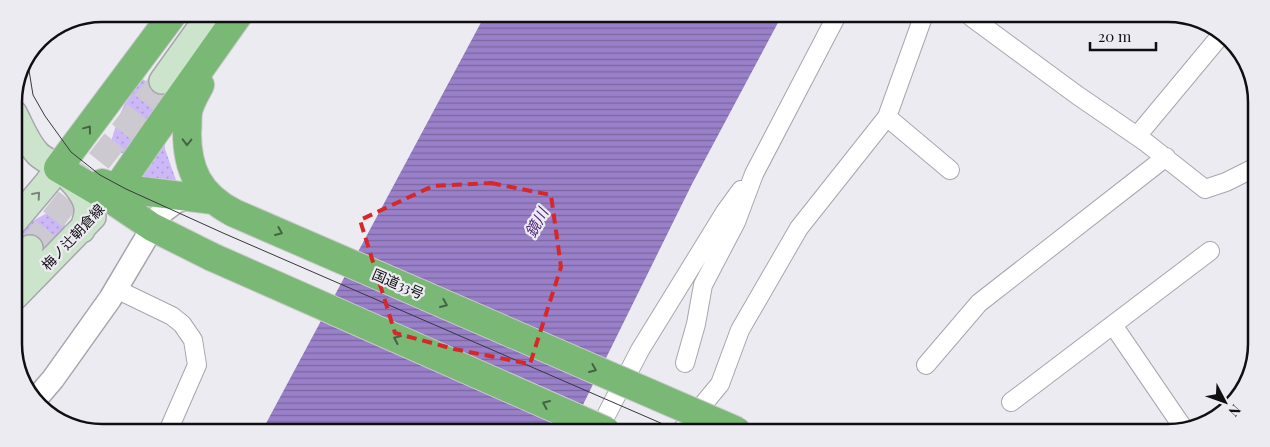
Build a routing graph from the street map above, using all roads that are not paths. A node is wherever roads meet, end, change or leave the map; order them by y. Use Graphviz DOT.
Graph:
graph roads {
  1 [pos="168,22"];
  2 [pos="204,22"];
  3 [pos="234,22"];
  4 [pos="833,22"];
  5 [pos="921,22"];
  6 [pos="977,22"];
  7 [pos="1217,40"];
  8 [pos="216,46"];
  9 [pos="162,81"];
  10 [pos="887,117"];
  11 [pos="23,131"];
  12 [pos="1137,136"];
  13 [pos="1166,157"];
  14 [pos="58,168"];
  15 [pos="950,170"];
  16 [pos="1248,171"];
  17 [pos="754,174"];
  18 [pos="113,193"];
  19 [pos="215,203"];
  20 [pos="23,212"];
  21 [pos="152,227"];
  22 [pos="82,230"];
  23 [pos="1210,251"];
  24 [pos="116,289"];
  25 [pos="22,290"];
  26 [pos="1113,325"];
  27 [pos="685,363"];
  28 [pos="926,365"];
  29 [pos="40,394"];
  30 [pos="1011,402"];
  31 [pos="1180,423"];
  32 [pos="171,424"];
  33 [pos="590,424"];
  34 [pos="602,424"];
  35 [pos="687,424"];
  36 [pos="721,424"];
  14 -- 1 [label="highway, one-way"];
  2 -- 9 [label="main road"];
  3 -- 8 [label="highway, 国道33号"];
  4 -- 17 [label="street"];
  5 -- 10 [label="street"];
  6 -- 12 [label="street"];
  7 -- 12 [label="street"];
  8 -- 18 [label="highway, 国道33号"];
  8 -- 19 [label="highway, 国道33号, one-way"];
  10 -- 15 [label="street"];
  10 -- 35 [label="street"];
  11 -- 14 [label="main road"];
  12 -- 13 [label="street"];
  13 -- 16 [label="street"];
  13 -- 28 [label="street"];
  14 -- 18 [label="highway"];
  20 -- 14 [label="main road, one-way"];
  14 -- 22 [label="main road"];
  17 -- 27 [label="street"];
  17 -- 34 [label="street"];
  18 -- 19 [label="highway"];
  18 -- 21 [label="highway"];
  18 -- 22 [label="main road, 梅ノ辻朝倉線"];
  19 -- 21 [label="street"];
  19 -- 36 [label="highway, 国道33号, one-way, bridge"];
  21 -- 24 [label="street"];
  33 -- 21 [label="highway, one-way, bridge"];
  22 -- 25 [label="main road, 梅ノ辻朝倉線"];
  23 -- 26 [label="street"];
  24 -- 29 [label="street"];
  24 -- 32 [label="street"];
  26 -- 30 [label="street"];
  26 -- 31 [label="street"];
}
